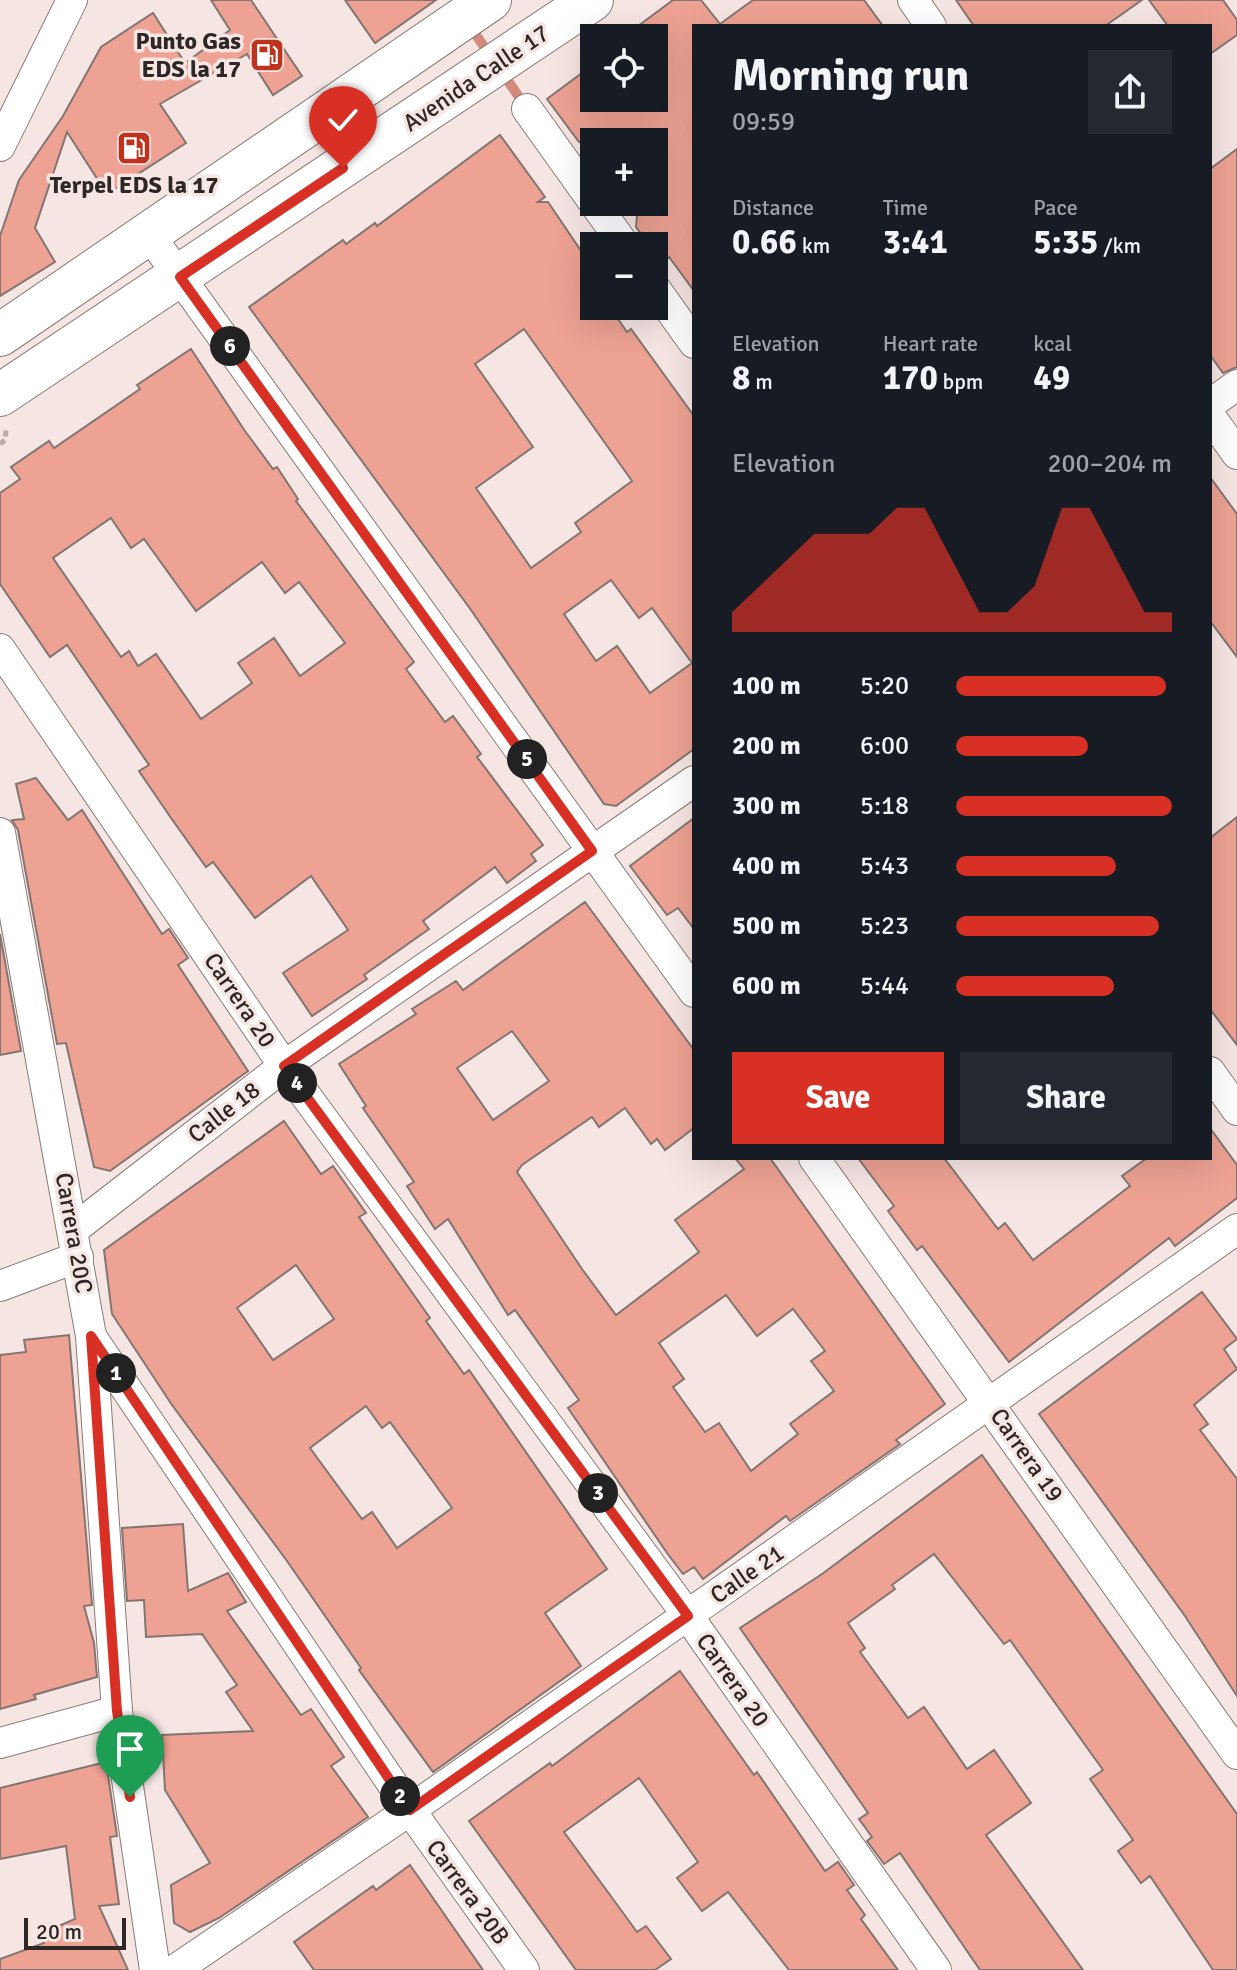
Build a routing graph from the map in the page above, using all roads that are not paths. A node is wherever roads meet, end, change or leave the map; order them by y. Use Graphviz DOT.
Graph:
graph roads {
  1 [pos="72,0"];
  2 [pos="592,0"];
  3 [pos="913,0"];
  4 [pos="473,11"];
  5 [pos="930,24"];
  6 [pos="527,109"];
  7 [pos="0,146"];
  8 [pos="615,232"];
  9 [pos="148,233"];
  10 [pos="180,277"];
  11 [pos="668,307"];
  12 [pos="0,335"];
  13 [pos="692,340"];
  14 [pos="1237,385"];
  15 [pos="0,395"];
  16 [pos="1212,403"];
  17 [pos="1212,419"];
  18 [pos="1237,454"];
  19 [pos="0,649"];
  20 [pos="692,782"];
  21 [pos="0,833"];
  22 [pos="592,851"];
  23 [pos="692,989"];
  24 [pos="284,1066"];
  25 [pos="1212,1075"];
  26 [pos="1237,1110"];
  27 [pos="815,1160"];
  28 [pos="1237,1229"];
  29 [pos="76,1243"];
  30 [pos="0,1286"];
  31 [pos="91,1336"];
  32 [pos="989,1402"];
  33 [pos="688,1616"];
  34 [pos="117,1711"];
  35 [pos="0,1743"];
  36 [pos="1237,1754"];
  37 [pos="410,1810"];
  38 [pos="155,1970"];
  39 [pos="175,1970"];
  40 [pos="524,1970"];
  41 [pos="936,1970"];
  1 -- 7 [label="street"];
  2 -- 10 [label="main road, Avenida Calle 17"];
  3 -- 5 [label="street"];
  4 -- 9 [label="main road"];
  6 -- 8 [label="street"];
  9 -- 10 [label="street"];
  9 -- 12 [label="main road"];
  10 -- 15 [label="main road, Avenida Calle 17"];
  10 -- 22 [label="street"];
  11 -- 13 [label="street"];
  14 -- 16 [label="street"];
  17 -- 18 [label="street"];
  19 -- 24 [label="street, Carrera 20"];
  20 -- 22 [label="street, Calle 18"];
  21 -- 29 [label="street, Carrera 20C"];
  22 -- 23 [label="street"];
  22 -- 24 [label="street, Calle 18"];
  24 -- 29 [label="street, Calle 18"];
  24 -- 33 [label="street, Carrera 20"];
  25 -- 26 [label="street"];
  27 -- 32 [label="street, Carrera 19"];
  28 -- 32 [label="street, Calle 21"];
  29 -- 30 [label="street, Calle 18"];
  29 -- 31 [label="street, Carrera 20C"];
  31 -- 34 [label="street, Carrera 20C"];
  31 -- 37 [label="street, Carrera 20B"];
  32 -- 33 [label="street, Calle 21"];
  32 -- 36 [label="street, Carrera 19"];
  33 -- 37 [label="street, Calle 21"];
  33 -- 41 [label="street, Carrera 20"];
  34 -- 35 [label="street"];
  34 -- 38 [label="street, Carrera 20C"];
  37 -- 39 [label="street, Calle 21"];
  37 -- 40 [label="street, Carrera 20B"];
}
